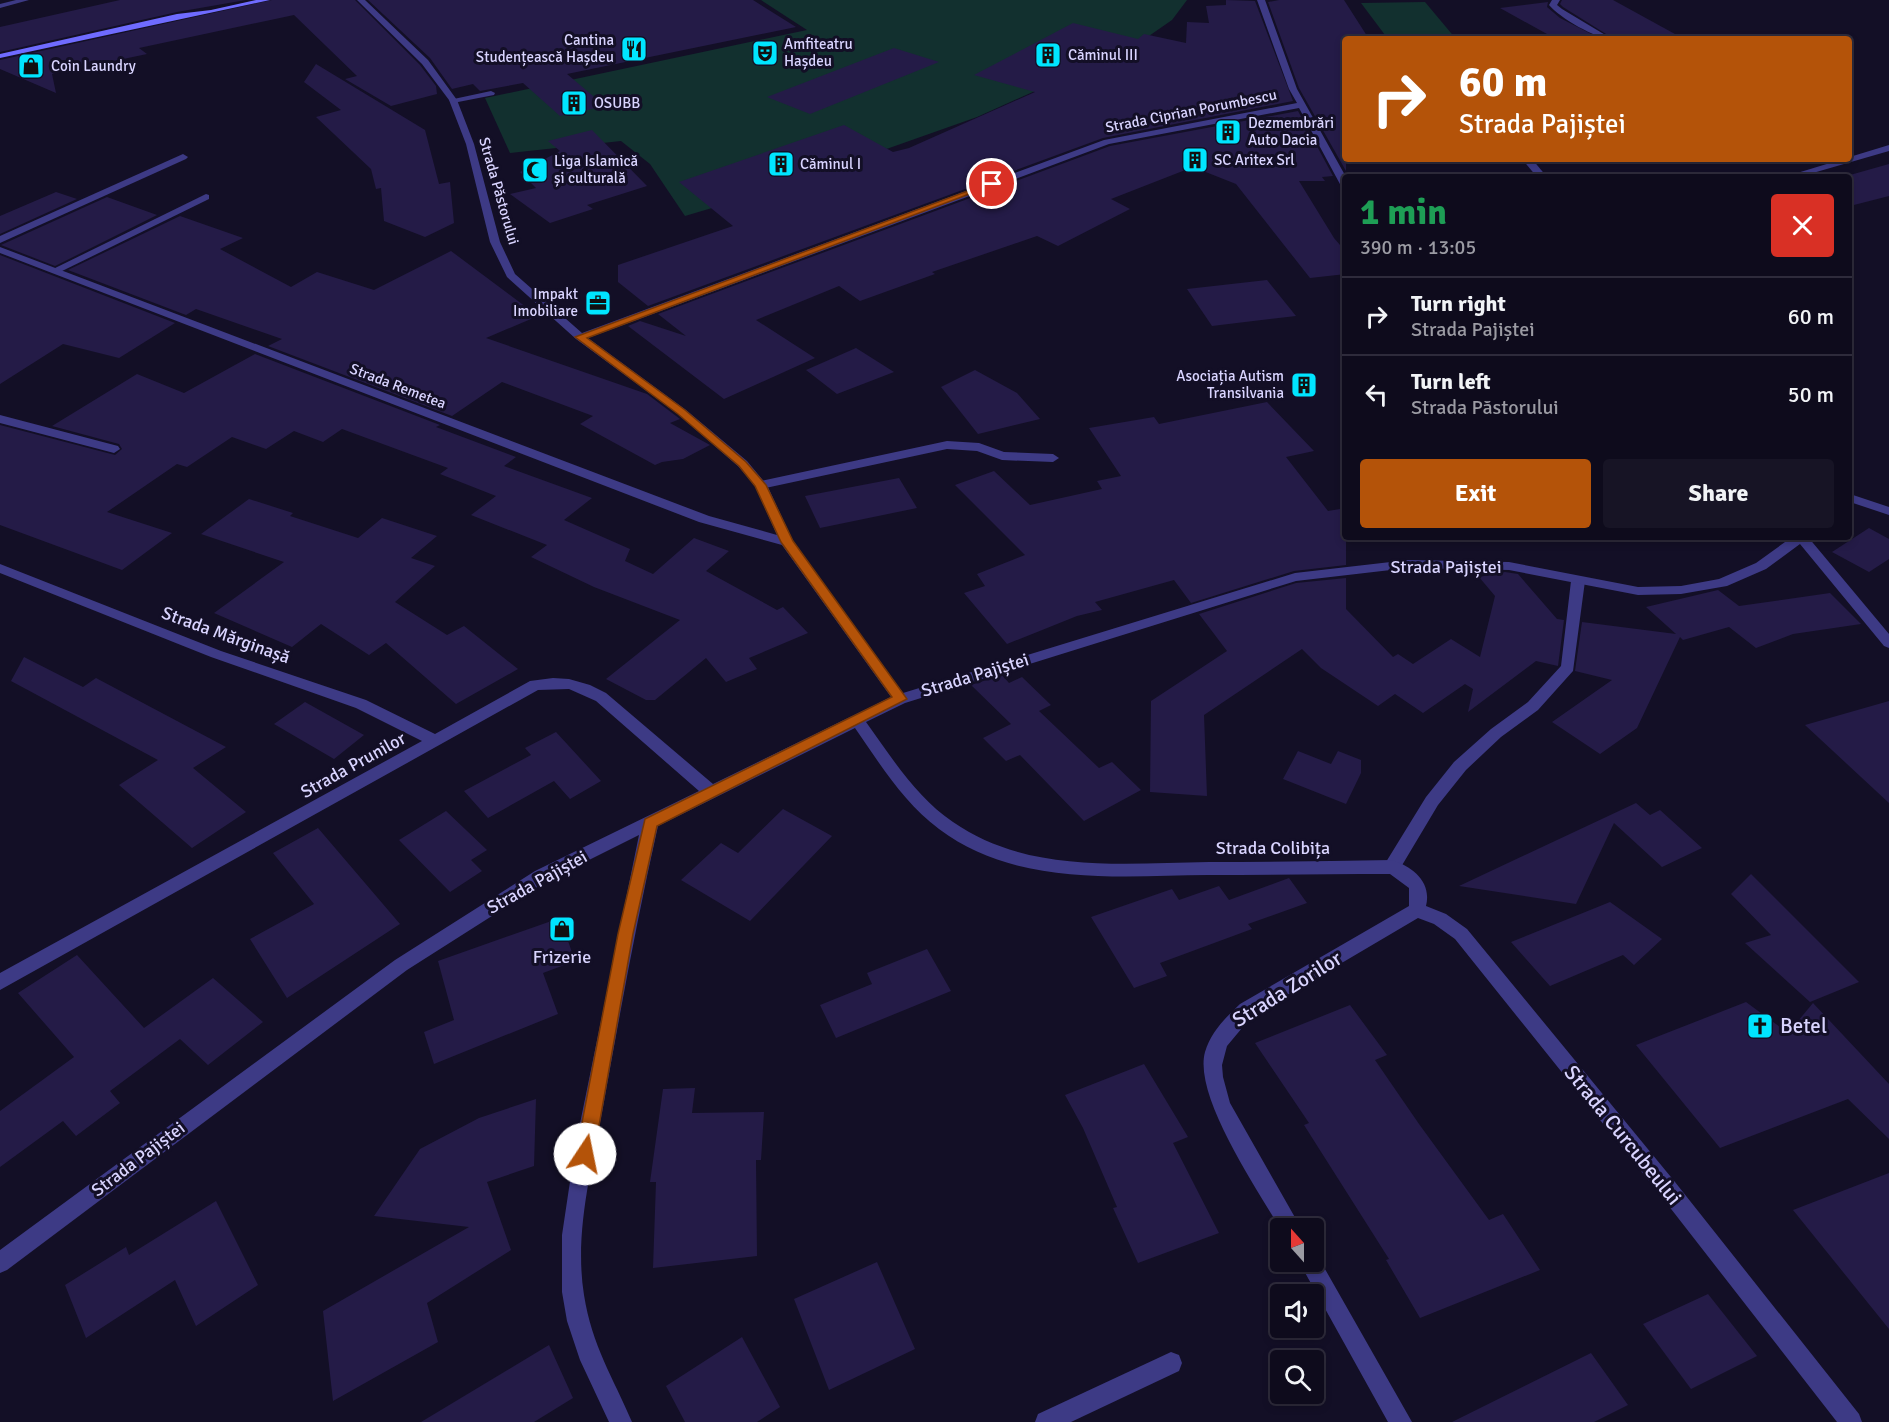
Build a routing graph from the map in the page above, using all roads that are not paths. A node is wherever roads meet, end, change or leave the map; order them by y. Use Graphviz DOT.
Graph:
graph roads {
  1 [pos="25,0"];
  2 [pos="266,0"];
  3 [pos="361,0"];
  4 [pos="1261,0"];
  5 [pos="1556,0"];
  6 [pos="0,6"];
  7 [pos="211,12"];
  8 [pos="1603,36"];
  9 [pos="0,56"];
  10 [pos="0,63"];
  11 [pos="491,93"];
  12 [pos="453,100"];
  13 [pos="1301,105"];
  14 [pos="1889,148"];
  15 [pos="183,157"];
  16 [pos="1852,159"];
  17 [pos="1530,162"];
  18 [pos="1841,162"];
  19 [pos="1540,174"];
  20 [pos="1799,174"];
  21 [pos="1342,179"];
  22 [pos="206,197"];
  23 [pos="0,240"];
  24 [pos="0,250"];
  25 [pos="54,271"];
  26 [pos="580,337"];
  27 [pos="0,419"];
  28 [pos="114,449"];
  29 [pos="1053,458"];
  30 [pos="760,485"];
  31 [pos="1852,499"];
  32 [pos="1889,511"];
  33 [pos="1797,540"];
  34 [pos="1803,540"];
  35 [pos="787,542"];
  36 [pos="0,568"];
  37 [pos="1578,581"];
  38 [pos="1889,643"];
  39 [pos="900,699"];
  40 [pos="857,720"];
  41 [pos="436,741"];
  42 [pos="711,792"];
  43 [pos="651,823"];
  44 [pos="1392,867"];
  45 [pos="1418,910"];
  46 [pos="0,982"];
  47 [pos="1285,1218"];
  48 [pos="0,1263"];
  49 [pos="1316,1272"];
  50 [pos="1171,1363"];
  51 [pos="621,1422"];
  52 [pos="1046,1422"];
  53 [pos="1401,1422"];
  54 [pos="1851,1422"];
  1 -- 6 [label="street"];
  2 -- 7 [label="street"];
  3 -- 12 [label="street, Strada Păstorului"];
  4 -- 13 [label="street"];
  5 -- 8 [label="street"];
  7 -- 9 [label="street"];
  7 -- 10 [label="street"];
  11 -- 12 [label="street"];
  12 -- 26 [label="street, Strada Păstorului"];
  13 -- 21 [label="street"];
  13 -- 26 [label="street, Strada Ciprian Porumbescu"];
  14 -- 16 [label="street"];
  15 -- 23 [label="street"];
  17 -- 19 [label="street"];
  18 -- 20 [label="street"];
  22 -- 25 [label="street"];
  24 -- 25 [label="street, Strada Remetea"];
  25 -- 35 [label="street, Strada Remetea"];
  26 -- 30 [label="street, Strada Păstorului"];
  27 -- 28 [label="street"];
  29 -- 30 [label="street"];
  30 -- 35 [label="street, Strada Păstorului"];
  31 -- 32 [label="street"];
  33 -- 37 [label="street, Strada Pajiștei"];
  34 -- 38 [label="street"];
  35 -- 39 [label="street, Strada Păstorului"];
  36 -- 41 [label="street, Strada Mărginașă"];
  37 -- 39 [label="street, Strada Pajiștei"];
  37 -- 44 [label="street"];
  39 -- 40 [label="street, Strada Pajiștei"];
  40 -- 42 [label="street, Strada Pajiștei"];
  40 -- 44 [label="street, Strada Colibița"];
  41 -- 42 [label="street, Strada Prunilor"];
  41 -- 46 [label="street, Strada Prunilor"];
  42 -- 43 [label="street, Strada Pajiștei"];
  43 -- 48 [label="street, Strada Pajiștei"];
  43 -- 51 [label="street"];
  44 -- 45 [label="street"];
  45 -- 47 [label="street, Strada Zorilor"];
  45 -- 54 [label="street, Strada Curcubeului"];
  49 -- 53 [label="street"];
  50 -- 52 [label="street"];
}
